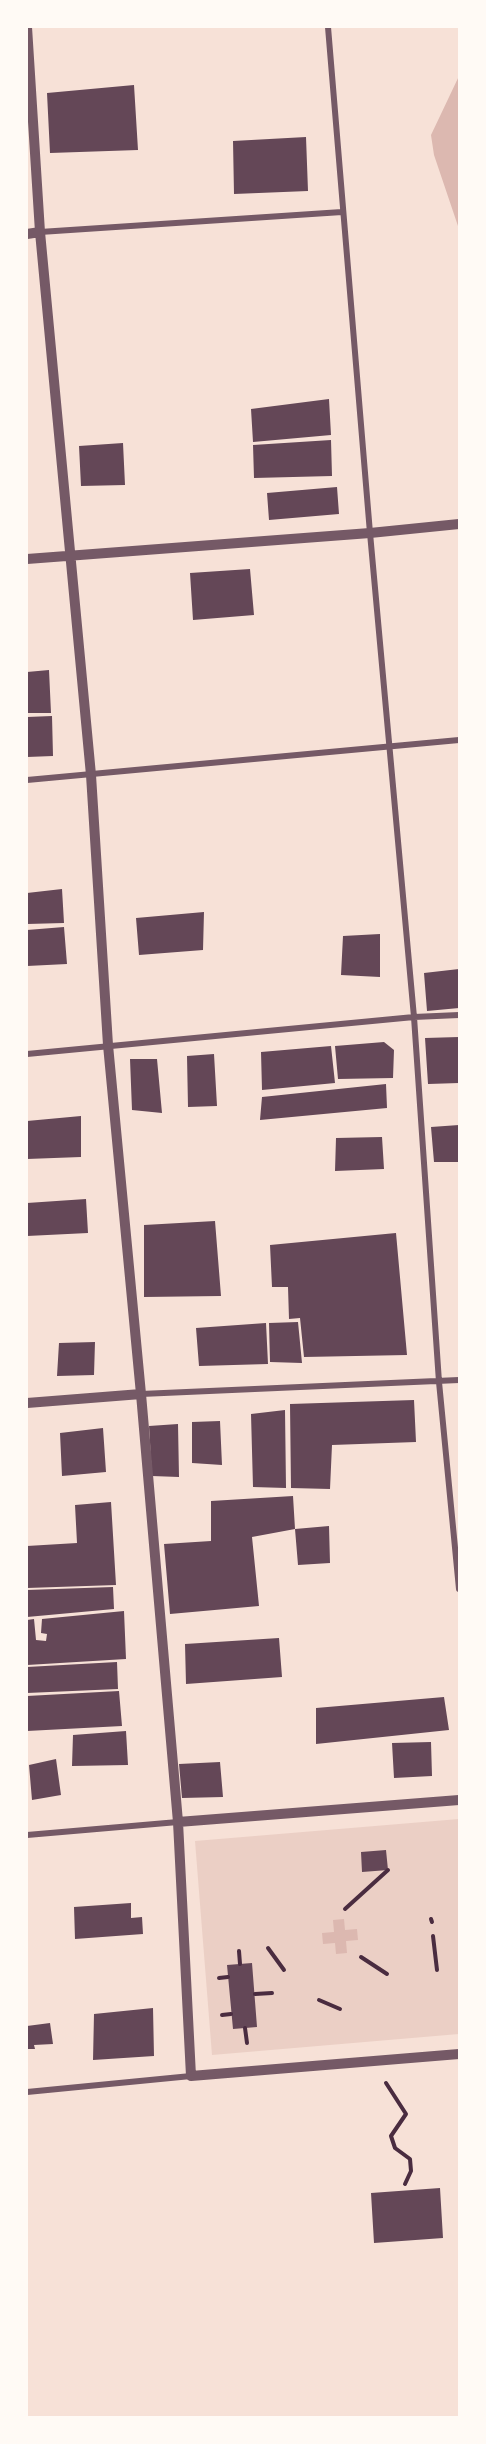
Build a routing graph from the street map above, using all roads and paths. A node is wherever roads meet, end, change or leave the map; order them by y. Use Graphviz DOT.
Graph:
graph roads {
  1 [pos="27,27"];
  2 [pos="328,27"];
  3 [pos="342,212"];
  4 [pos="40,232"];
  5 [pos="27,234"];
  6 [pos="459,524"];
  7 [pos="370,533"];
  8 [pos="70,554"];
  9 [pos="27,558"];
  10 [pos="459,740"];
  11 [pos="390,746"];
  12 [pos="90,775"];
  13 [pos="27,780"];
  14 [pos="459,1015"];
  15 [pos="414,1017"];
  16 [pos="108,1045"];
  17 [pos="27,1054"];
  18 [pos="459,1380"];
  19 [pos="439,1382"];
  20 [pos="141,1394"];
  21 [pos="27,1403"];
  22 [pos="459,1589"];
  23 [pos="459,1800"];
  24 [pos="178,1822"];
  25 [pos="27,1835"];
  26 [pos="388,1870"];
  27 [pos="345,1910"];
  28 [pos="433,1936"];
  29 [pos="268,1948"];
  30 [pos="239,1951"];
  31 [pos="361,1957"];
  32 [pos="240,1964"];
  33 [pos="284,1970"];
  34 [pos="436,1970"];
  35 [pos="387,1974"];
  36 [pos="228,1977"];
  37 [pos="219,1978"];
  38 [pos="272,1993"];
  39 [pos="255,1994"];
  40 [pos="320,2000"];
  41 [pos="339,2009"];
  42 [pos="231,2014"];
  43 [pos="222,2015"];
  44 [pos="246,2028"];
  45 [pos="247,2043"];
  46 [pos="459,2054"];
  47 [pos="191,2076"];
  48 [pos="386,2084"];
  49 [pos="27,2092"];
  50 [pos="405,2184"];
  1 -- 4 [label="street"];
  2 -- 3 [label="street"];
  3 -- 4 [label="street"];
  3 -- 7 [label="street"];
  4 -- 5 [label="street"];
  4 -- 8 [label="street"];
  6 -- 7 [label="street"];
  7 -- 8 [label="street"];
  7 -- 11 [label="street"];
  8 -- 9 [label="street"];
  8 -- 12 [label="street"];
  10 -- 11 [label="street"];
  11 -- 12 [label="street"];
  11 -- 15 [label="street"];
  12 -- 13 [label="street"];
  12 -- 16 [label="street"];
  14 -- 15 [label="street"];
  15 -- 16 [label="street"];
  15 -- 19 [label="street"];
  16 -- 17 [label="street"];
  16 -- 20 [label="street"];
  18 -- 19 [label="street"];
  19 -- 20 [label="street"];
  19 -- 22 [label="street"];
  20 -- 21 [label="street"];
  20 -- 24 [label="street"];
  23 -- 24 [label="street"];
  24 -- 25 [label="street"];
  24 -- 47 [label="street"];
  26 -- 27 [label="path"];
  28 -- 34 [label="path"];
  29 -- 33 [label="path"];
  30 -- 32 [label="path"];
  31 -- 35 [label="path"];
  36 -- 37 [label="path"];
  38 -- 39 [label="path"];
  40 -- 41 [label="path"];
  42 -- 43 [label="path"];
  44 -- 45 [label="path"];
  46 -- 47 [label="street"];
  47 -- 49 [label="street"];
  48 -- 50 [label="path"];
}
